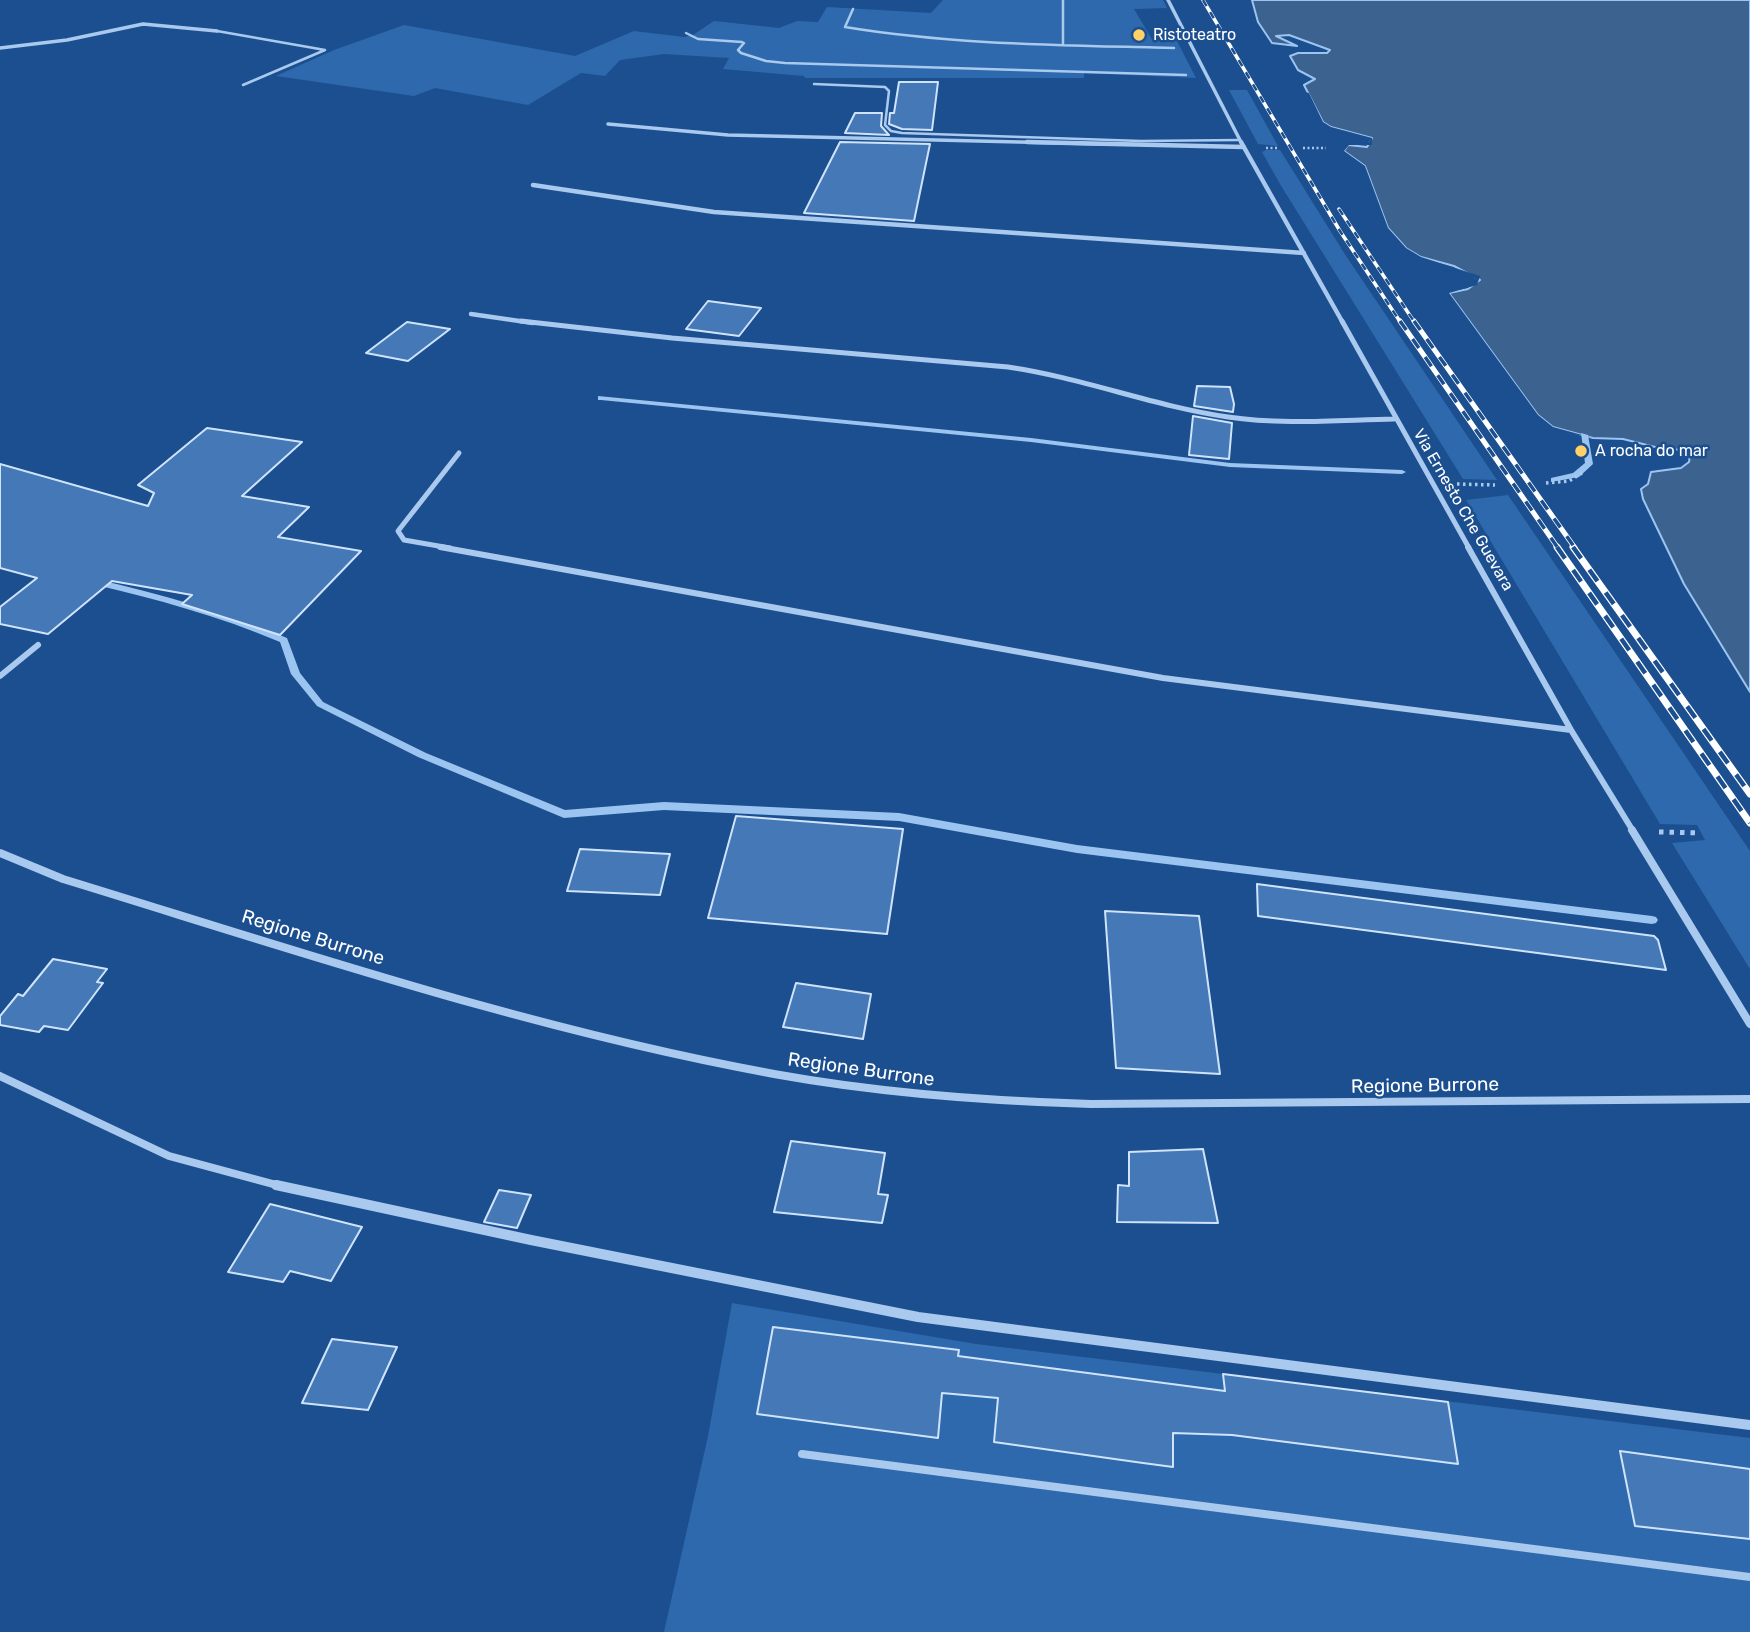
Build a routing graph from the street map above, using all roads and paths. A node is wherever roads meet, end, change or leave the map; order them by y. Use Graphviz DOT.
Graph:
graph roads {
  1 [pos="1063,0"];
  2 [pos="1168,0"];
  3 [pos="853,9"];
  4 [pos="217,31"];
  5 [pos="686,33"];
  6 [pos="1063,45"];
  7 [pos="0,48"];
  8 [pos="1174,48"];
  9 [pos="1186,75"];
  10 [pos="814,84"];
  11 [pos="243,85"];
  12 [pos="608,124"];
  13 [pos="1240,140"];
  14 [pos="1244,147"];
  15 [pos="1303,148"];
  16 [pos="1326,148"];
  17 [pos="533,185"];
  18 [pos="1304,253"];
  19 [pos="471,314"];
  20 [pos="1394,419"];
  21 [pos="459,453"];
  22 [pos="1585,471"];
  23 [pos="1432,482"];
  24 [pos="1546,483"];
  25 [pos="1495,485"];
  26 [pos="38,645"];
  27 [pos="0,676"];
  28 [pos="1571,730"];
  29 [pos="1634,832"];
  30 [pos="1701,833"];
  31 [pos="0,853"];
  32 [pos="1750,1024"];
  33 [pos="0,1076"];
  34 [pos="1750,1099"];
  35 [pos="1750,1425"];
  36 [pos="803,1454"];
  37 [pos="1750,1577"];
  1 -- 6 [label="lane"];
  2 -- 13 [label="street, Via Ernesto Che Guevara"];
  3 -- 6 [label="lane"];
  4 -- 7 [label="street"];
  4 -- 11 [label="lane"];
  5 -- 9 [label="lane"];
  6 -- 8 [label="lane"];
  10 -- 13 [label="lane"];
  12 -- 14 [label="street"];
  13 -- 14 [label="street, Via Ernesto Che Guevara"];
  14 -- 18 [label="street, Via Ernesto Che Guevara"];
  15 -- 16 [label="path"];
  17 -- 18 [label="street"];
  18 -- 20 [label="street, Via Ernesto Che Guevara"];
  19 -- 20 [label="street"];
  20 -- 23 [label="street, Via Ernesto Che Guevara"];
  21 -- 28 [label="street"];
  22 -- 24 [label="path"];
  23 -- 25 [label="path"];
  23 -- 28 [label="street, Via Ernesto Che Guevara"];
  26 -- 27 [label="street"];
  28 -- 29 [label="street, Via Ernesto Che Guevara"];
  29 -- 30 [label="path"];
  29 -- 32 [label="street, Via Ernesto Che Guevara"];
  31 -- 34 [label="street, Regione Burrone"];
  33 -- 35 [label="street"];
  36 -- 37 [label="lane"];
}
